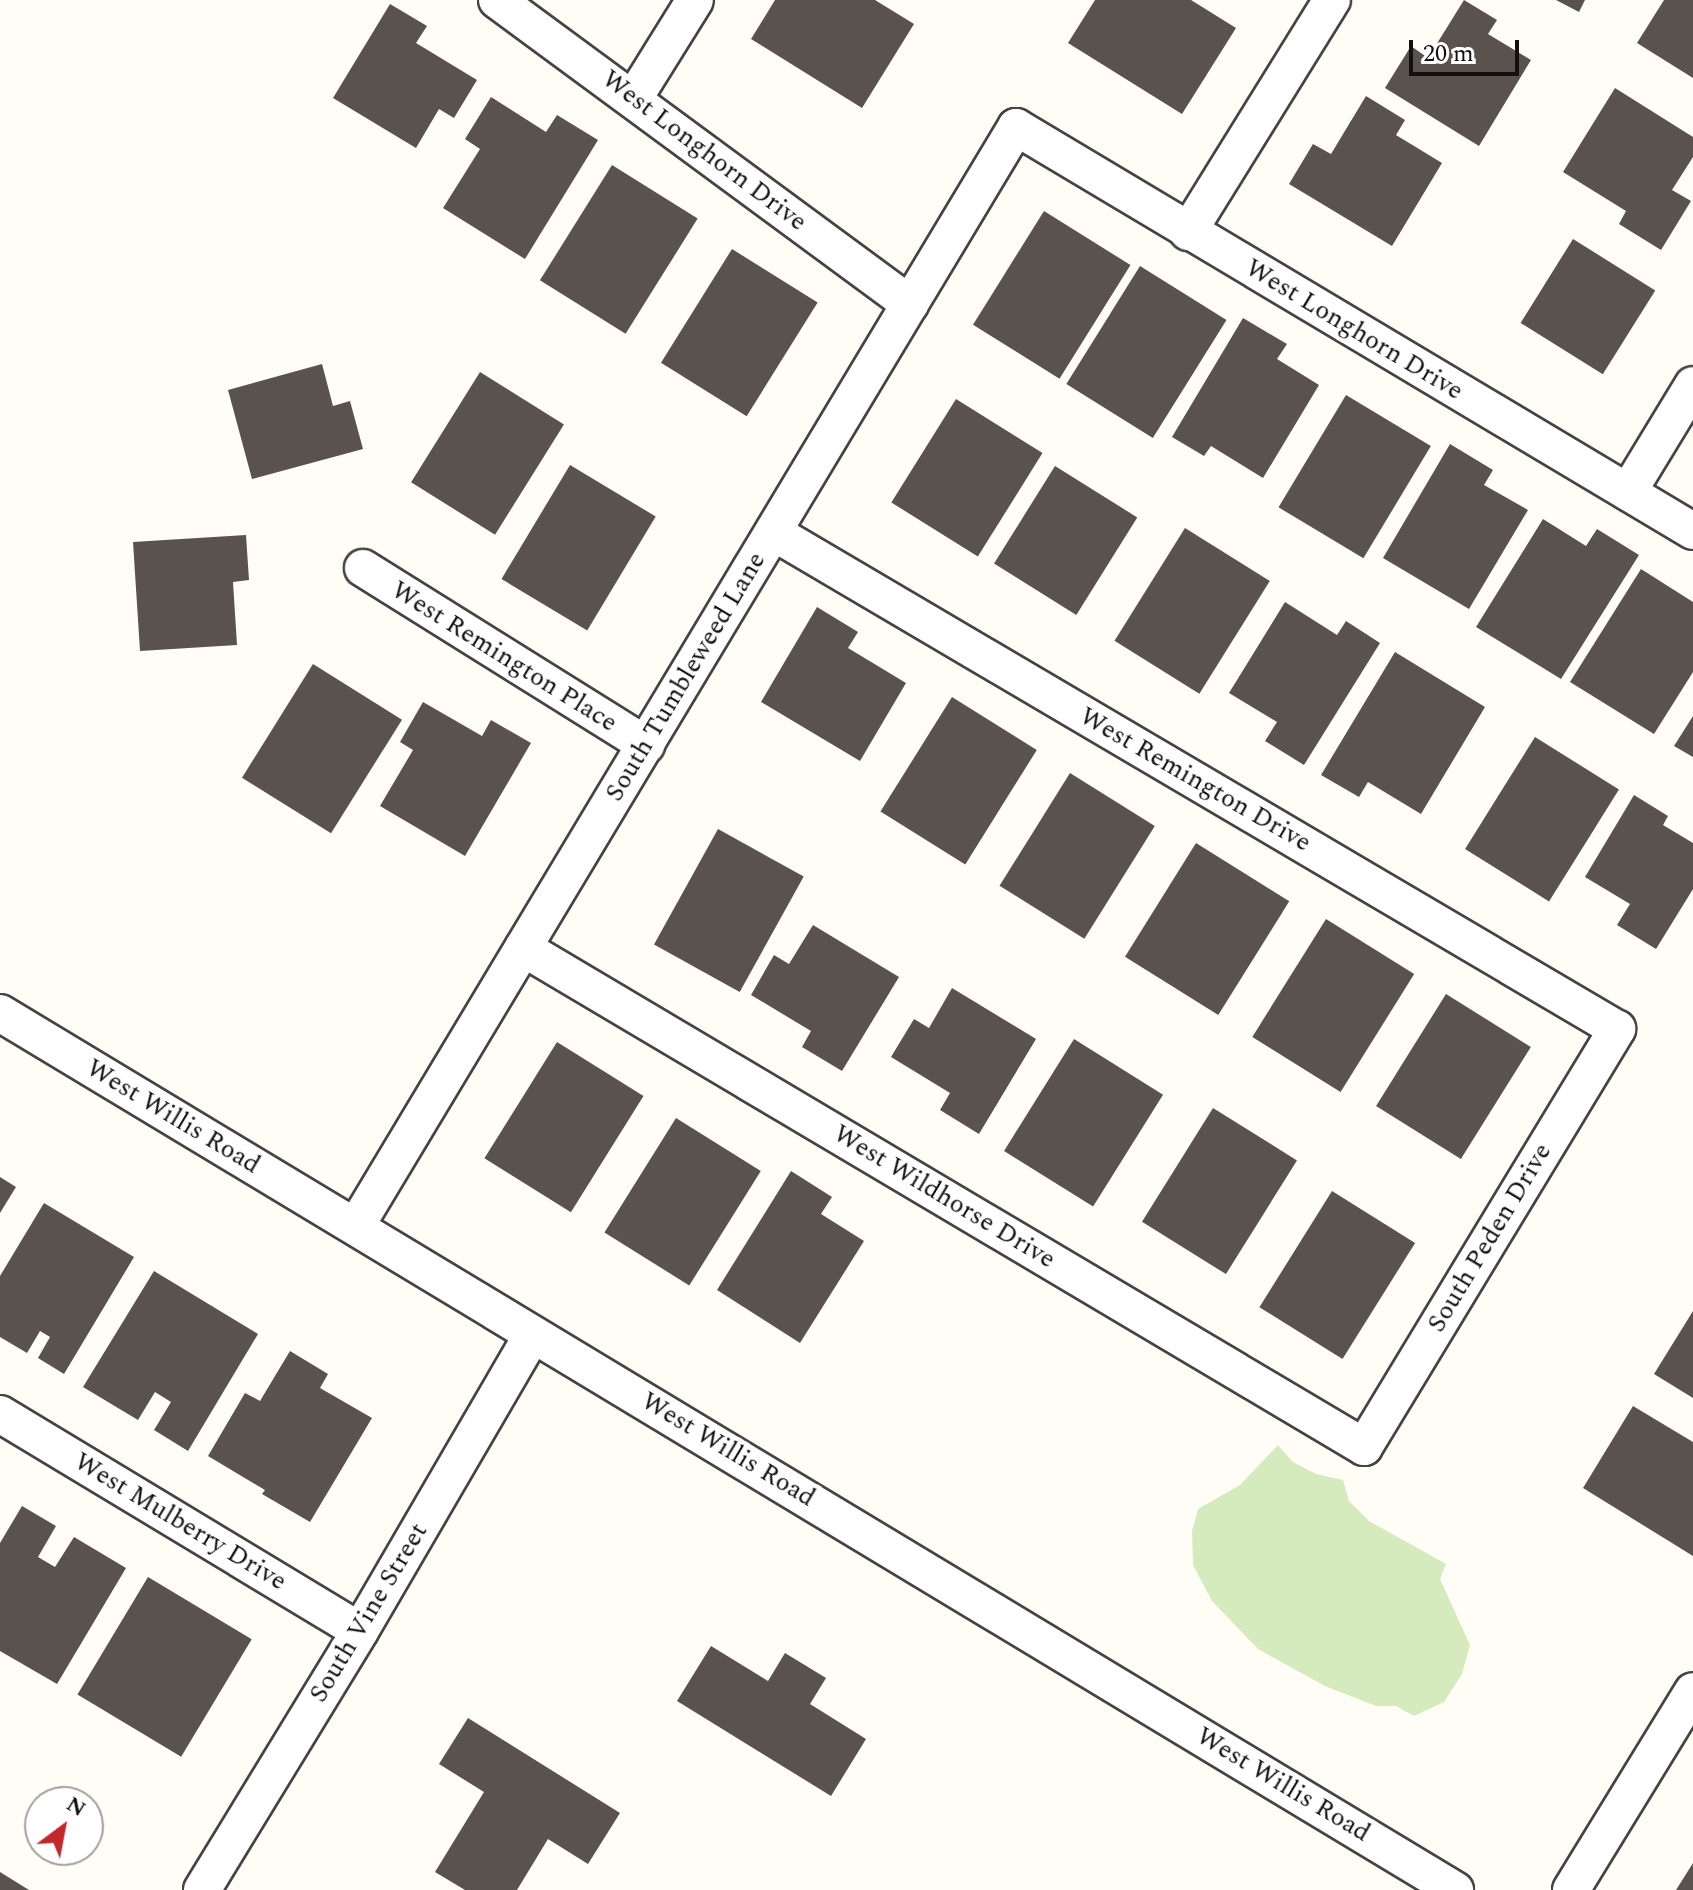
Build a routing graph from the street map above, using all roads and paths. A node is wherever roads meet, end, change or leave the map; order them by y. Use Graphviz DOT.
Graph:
graph roads {
  1 [pos="497,0"];
  2 [pos="695,0"];
  3 [pos="1332,0"];
  4 [pos="634,98"];
  5 [pos="1016,127"];
  6 [pos="1188,232"];
  7 [pos="910,304"];
  8 [pos="1693,385"];
  9 [pos="1628,492"];
  10 [pos="1693,531"];
  11 [pos="773,532"];
  12 [pos="363,568"];
  13 [pos="646,745"];
  14 [pos="523,948"];
  15 [pos="0,1013"];
  16 [pos="1617,1029"];
  17 [pos="356,1226"];
  18 [pos="532,1335"];
  19 [pos="0,1414"];
  20 [pos="1364,1447"];
  21 [pos="360,1631"];
  22 [pos="1693,1691"];
  23 [pos="213,1886"];
  24 [pos="1455,1890"];
  25 [pos="1571,1890"];
  1 -- 4 [label="street, West Longhorn Drive"];
  2 -- 4 [label="street"];
  3 -- 6 [label="street"];
  4 -- 7 [label="street, West Longhorn Drive"];
  5 -- 6 [label="street, West Longhorn Drive"];
  5 -- 7 [label="street, South Tumbleweed Lane"];
  6 -- 9 [label="street, West Longhorn Drive"];
  7 -- 11 [label="street, South Tumbleweed Lane"];
  8 -- 9 [label="street"];
  9 -- 10 [label="street, West Longhorn Drive"];
  11 -- 13 [label="street, South Tumbleweed Lane"];
  11 -- 16 [label="street, West Remington Drive"];
  12 -- 13 [label="street, West Remington Place"];
  13 -- 14 [label="street, South Tumbleweed Lane"];
  14 -- 17 [label="street, South Tumbleweed Lane"];
  14 -- 20 [label="street, West Wildhorse Drive"];
  15 -- 17 [label="street, West Willis Road"];
  16 -- 20 [label="street, South Peden Drive"];
  17 -- 18 [label="street, West Willis Road"];
  18 -- 21 [label="street, South Vine Street"];
  18 -- 24 [label="street, West Willis Road"];
  19 -- 21 [label="street, West Mulberry Drive"];
  21 -- 23 [label="street, South Vine Street"];
  22 -- 25 [label="street"];
}
